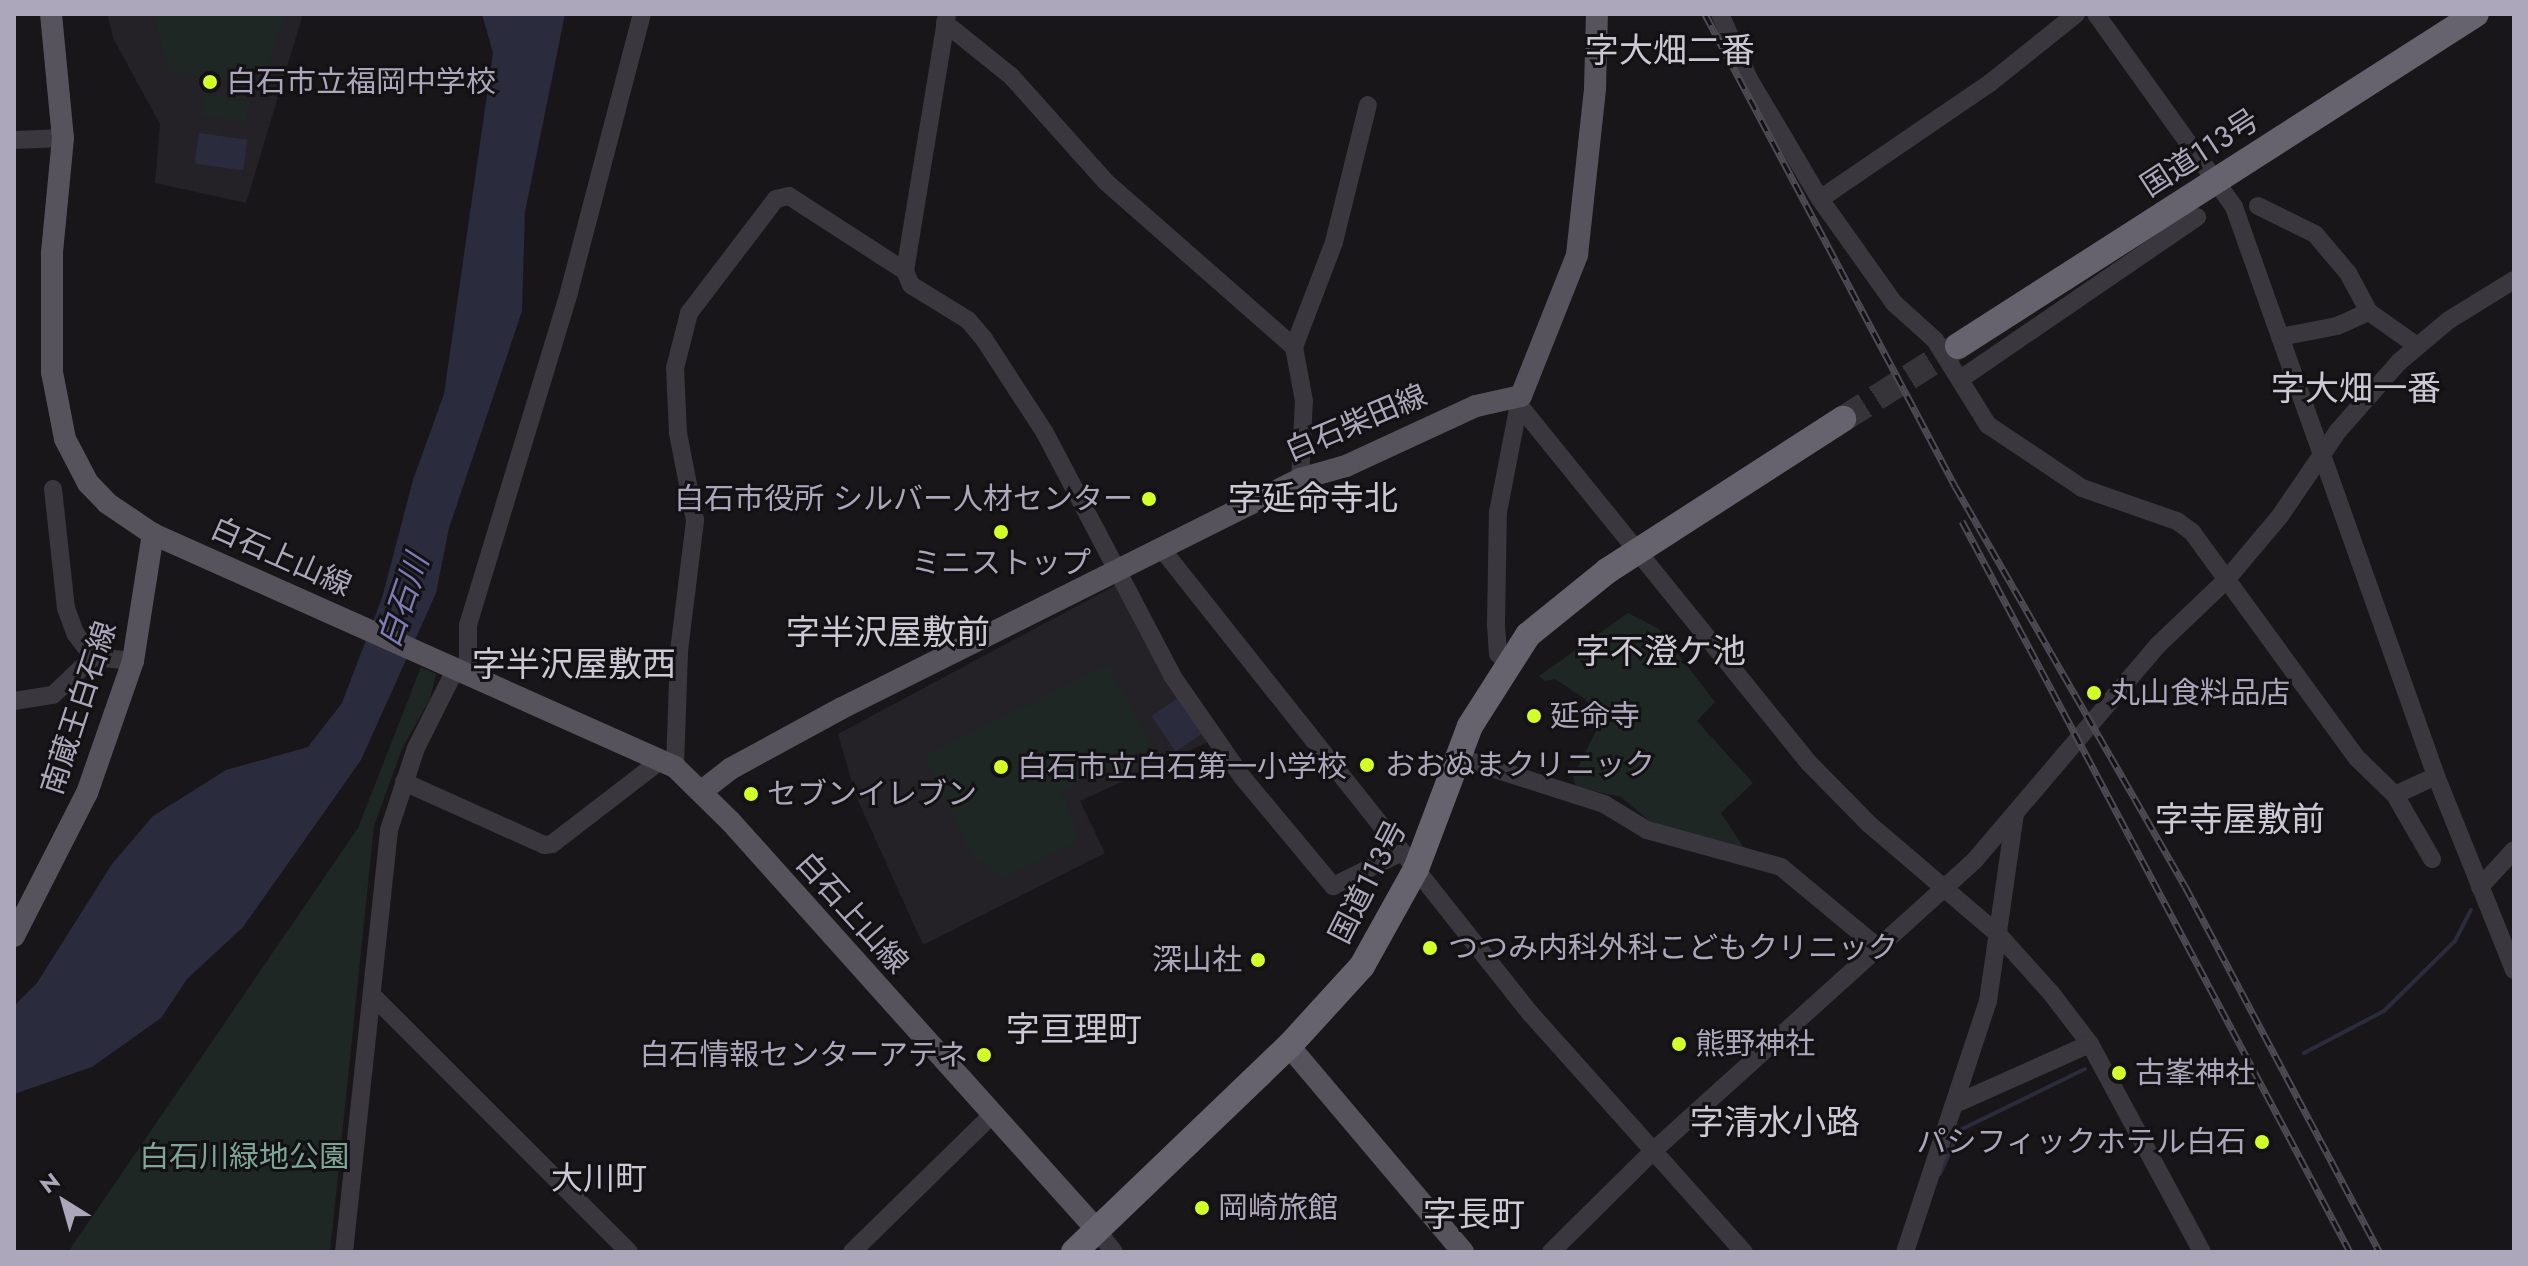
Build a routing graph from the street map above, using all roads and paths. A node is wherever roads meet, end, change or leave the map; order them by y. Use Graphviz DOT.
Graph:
graph roads {
  1 [pos="51,14"];
  2 [pos="642,14"];
  3 [pos="1597,14"];
  4 [pos="1720,14"];
  5 [pos="2076,14"];
  6 [pos="2096,14"];
  7 [pos="2476,14"];
  8 [pos="946,18"];
  9 [pos="1368,105"];
  10 [pos="63,138"];
  11 [pos="14,140"];
  12 [pos="2218,180"];
  13 [pos="1820,199"];
  14 [pos="2258,206"];
  15 [pos="2197,217"];
  16 [pos="905,271"];
  17 [pos="2514,280"];
  18 [pos="2369,312"];
  19 [pos="2280,337"];
  20 [pos="2416,345"];
  21 [pos="1958,346"];
  22 [pos="1294,347"];
  23 [pos="1962,378"];
  24 [pos="1520,400"];
  25 [pos="1843,419"];
  26 [pos="2322,454"];
  27 [pos="1300,479"];
  28 [pos="53,489"];
  29 [pos="158,536"];
  30 [pos="1161,548"];
  31 [pos="1640,549"];
  32 [pos="1117,571"];
  33 [pos="2227,579"];
  34 [pos="93,657"];
  35 [pos="133,661"];
  36 [pos="1507,662"];
  37 [pos="456,668"];
  38 [pos="14,701"];
  39 [pos="1457,757"];
  40 [pos="668,763"];
  41 [pos="2436,776"];
  42 [pos="404,782"];
  43 [pos="702,791"];
  44 [pos="2395,795"];
  45 [pos="2015,813"];
  46 [pos="2514,850"];
  47 [pos="2432,859"];
  48 [pos="1409,860"];
  49 [pos="1946,886"];
  50 [pos="2480,887"];
  51 [pos="1998,934"];
  52 [pos="14,936"];
  53 [pos="1875,945"];
  54 [pos="2514,970"];
  55 [pos="373,996"];
  56 [pos="2090,1044"];
  57 [pos="1289,1046"];
  58 [pos="1955,1104"];
  59 [pos="993,1114"];
  60 [pos="1652,1152"];
  61 [pos="1096,1229"];
  62 [pos="344,1252"];
  63 [pos="629,1252"];
  64 [pos="852,1252"];
  65 [pos="1074,1252"];
  66 [pos="1114,1252"];
  67 [pos="1463,1252"];
  68 [pos="1551,1252"];
  69 [pos="1744,1252"];
  70 [pos="1905,1252"];
  71 [pos="2202,1252"];
  1 -- 10 [label="main road, 白石上山線"];
  2 -- 37 [label="street"];
  3 -- 24 [label="main road"];
  4 -- 13 [label="street"];
  5 -- 13 [label="street"];
  6 -- 12 [label="street"];
  7 -- 12 [label="highway, 国道113号"];
  8 -- 16 [label="street"];
  8 -- 22 [label="street"];
  9 -- 22 [label="street"];
  10 -- 11 [label="street"];
  10 -- 29 [label="main road, 白石上山線"];
  12 -- 19 [label="street"];
  12 -- 21 [label="highway, 国道113号"];
  13 -- 23 [label="street"];
  14 -- 18 [label="street"];
  15 -- 23 [label="street"];
  16 -- 32 [label="street"];
  16 -- 40 [label="street"];
  17 -- 20 [label="street"];
  18 -- 19 [label="street"];
  18 -- 20 [label="street"];
  19 -- 26 [label="street"];
  20 -- 26 [label="street"];
  22 -- 27 [label="street"];
  23 -- 33 [label="street"];
  24 -- 27 [label="main road, 白石柴田線"];
  24 -- 31 [label="street"];
  24 -- 36 [label="street"];
  25 -- 31 [label="highway, 国道113号"];
  26 -- 33 [label="street"];
  26 -- 41 [label="street"];
  27 -- 30 [label="main road, 白石柴田線"];
  28 -- 34 [label="street"];
  29 -- 35 [label="main road, 南蔵王白石線"];
  29 -- 37 [label="main road, 白石上山線"];
  30 -- 32 [label="main road, 白石柴田線"];
  30 -- 48 [label="street"];
  31 -- 36 [label="highway, 国道113号"];
  31 -- 49 [label="street"];
  32 -- 43 [label="main road, 白石柴田線"];
  32 -- 48 [label="street"];
  33 -- 44 [label="street"];
  33 -- 45 [label="street"];
  34 -- 35 [label="street"];
  34 -- 38 [label="street"];
  35 -- 52 [label="main road, 南蔵王白石線"];
  36 -- 39 [label="highway, 国道113号"];
  37 -- 40 [label="main road, 白石上山線"];
  37 -- 42 [label="street"];
  39 -- 48 [label="highway, 国道113号"];
  39 -- 53 [label="street"];
  40 -- 42 [label="street"];
  40 -- 43 [label="main road, 白石上山線"];
  41 -- 44 [label="street"];
  41 -- 50 [label="street"];
  42 -- 55 [label="street"];
  43 -- 59 [label="main road, 白石上山線"];
  44 -- 47 [label="street"];
  45 -- 49 [label="street"];
  45 -- 51 [label="street"];
  46 -- 50 [label="street"];
  48 -- 57 [label="highway, 国道113号"];
  48 -- 60 [label="street"];
  49 -- 51 [label="street"];
  49 -- 53 [label="street"];
  50 -- 54 [label="street"];
  51 -- 56 [label="street"];
  51 -- 58 [label="street"];
  53 -- 60 [label="street"];
  55 -- 62 [label="street"];
  55 -- 63 [label="street"];
  56 -- 58 [label="street"];
  56 -- 71 [label="street"];
  57 -- 61 [label="highway, 国道113号"];
  57 -- 67 [label="main road"];
  58 -- 70 [label="street"];
  59 -- 61 [label="main road, 白石上山線"];
  59 -- 64 [label="street"];
  60 -- 68 [label="street"];
  60 -- 69 [label="street"];
  61 -- 65 [label="highway, 国道113号"];
  61 -- 66 [label="street"];
}
